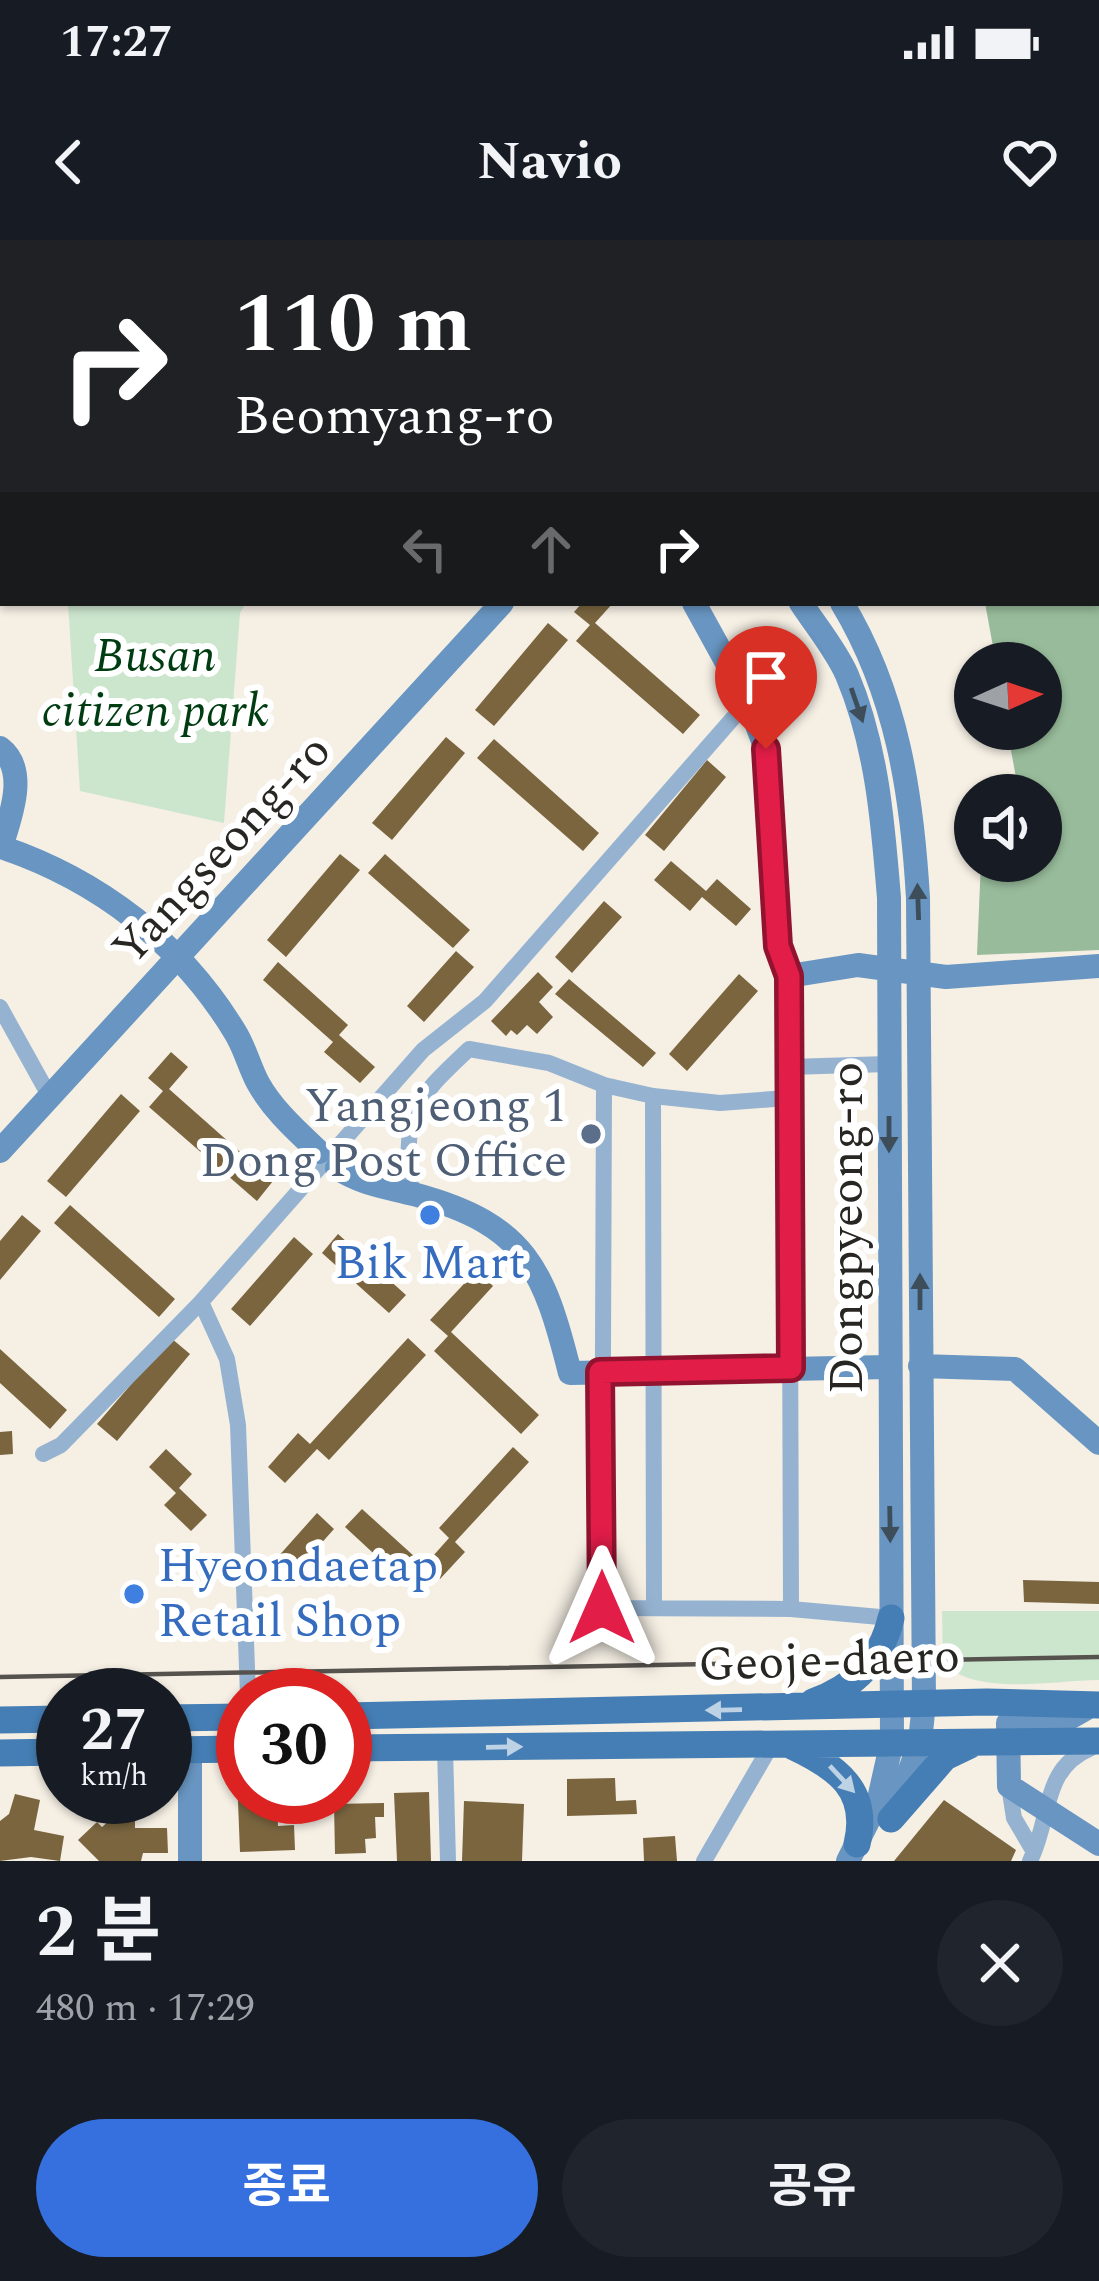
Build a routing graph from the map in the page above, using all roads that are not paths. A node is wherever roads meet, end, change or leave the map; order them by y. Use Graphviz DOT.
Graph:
graph roads {
  1 [pos="499,606"];
  2 [pos="696,606"];
  3 [pos="803,606"];
  4 [pos="844,606"];
  5 [pos="748,701"];
  6 [pos="0,748"];
  7 [pos="0,848"];
  8 [pos="178,960"];
  9 [pos="1099,966"];
  10 [pos="890,967"];
  11 [pos="920,974"];
  12 [pos="789,976"];
  13 [pos="1,1012"];
  14 [pos="450,1030"];
  15 [pos="469,1049"];
  16 [pos="888,1064"];
  17 [pos="789,1067"];
  18 [pos="604,1085"];
  19 [pos="653,1096"];
  20 [pos="50,1097"];
  21 [pos="787,1098"];
  22 [pos="0,1151"];
  23 [pos="412,1194"];
  24 [pos="201,1302"];
  25 [pos="889,1366"];
  26 [pos="920,1366"];
  27 [pos="791,1368"];
  28 [pos="652,1371"];
  29 [pos="600,1372"];
  30 [pos="1099,1443"];
  31 [pos="43,1454"];
  32 [pos="654,1609"];
  33 [pos="791,1609"];
  34 [pos="891,1618"];
  35 [pos="247,1668"];
  36 [pos="924,1703"];
  37 [pos="1095,1704"];
  38 [pos="892,1706"];
  39 [pos="793,1709"];
  40 [pos="372,1716"];
  41 [pos="36,1719"];
  42 [pos="0,1720"];
  43 [pos="996,1738"];
  44 [pos="778,1742"];
  45 [pos="906,1742"];
  46 [pos="1099,1743"];
  47 [pos="372,1748"];
  48 [pos="445,1748"];
  49 [pos="36,1752"];
  50 [pos="0,1753"];
  51 [pos="1010,1786"];
  52 [pos="1048,1809"];
  53 [pos="891,1819"];
  54 [pos="186,1824"];
  55 [pos="1099,1844"];
  56 [pos="857,1855"];
  57 [pos="1032,1857"];
  58 [pos="190,1861"];
  59 [pos="448,1861"];
  60 [pos="704,1861"];
  1 -- 8 [label="street, Yangseong-ro"];
  2 -- 5 [label="street"];
  3 -- 10 [label="street, Dongpyeong-ro, one-way"];
  11 -- 4 [label="street, Dongpyeong-ro, one-way"];
  5 -- 12 [label="street"];
  5 -- 14 [label="street"];
  6 -- 7 [label="street"];
  7 -- 8 [label="street"];
  8 -- 20 [label="street, Yangseong-ro"];
  8 -- 23 [label="street"];
  9 -- 11 [label="street"];
  10 -- 11 [label="street"];
  10 -- 12 [label="street"];
  10 -- 16 [label="street, Dongpyeong-ro"];
  26 -- 11 [label="street, Dongpyeong-ro, one-way"];
  12 -- 17 [label="street"];
  13 -- 20 [label="street"];
  14 -- 15 [label="street"];
  14 -- 24 [label="street"];
  15 -- 18 [label="street"];
  15 -- 23 [label="street"];
  16 -- 17 [label="street"];
  16 -- 25 [label="street, Dongpyeong-ro, one-way"];
  17 -- 21 [label="street"];
  18 -- 19 [label="street"];
  18 -- 29 [label="street"];
  19 -- 21 [label="street"];
  19 -- 28 [label="street"];
  20 -- 22 [label="street, Yangseong-ro"];
  21 -- 27 [label="street"];
  23 -- 29 [label="street"];
  24 -- 31 [label="street"];
  24 -- 35 [label="street"];
  25 -- 27 [label="street"];
  25 -- 34 [label="street, Dongpyeong-ro, one-way"];
  26 -- 30 [label="street"];
  26 -- 36 [label="street, Dongpyeong-ro"];
  27 -- 28 [label="street"];
  27 -- 33 [label="street"];
  28 -- 29 [label="street"];
  28 -- 32 [label="street"];
  29 -- 32 [label="street"];
  32 -- 33 [label="street"];
  33 -- 34 [label="street"];
  34 -- 38 [label="street, Dongpyeong-ro"];
  34 -- 39 [label="main road"];
  36 -- 37 [label="main road, Geoje-daero"];
  36 -- 38 [label="main road, Geoje-daero"];
  36 -- 45 [label="street, Dongpyeong-ro"];
  37 -- 43 [label="street"];
  38 -- 39 [label="main road, Geoje-daero"];
  38 -- 45 [label="street, Dongpyeong-ro"];
  39 -- 40 [label="main road, Geoje-daero, one-way"];
  41 -- 42 [label="main road"];
  43 -- 45 [label="main road, Geoje-daero"];
  43 -- 46 [label="main road, Geoje-daero"];
  43 -- 51 [label="street"];
  43 -- 53 [label="main road"];
  44 -- 45 [label="main road, Geoje-daero"];
  48 -- 44 [label="main road, Geoje-daero, one-way"];
  44 -- 56 [label="main road, one-way"];
  44 -- 60 [label="street"];
  45 -- 53 [label="street, Dongpyeong-ro"];
  45 -- 56 [label="street, Dongpyeong-ro"];
  46 -- 52 [label="street"];
  47 -- 48 [label="main road, Geoje-daero"];
  48 -- 59 [label="street"];
  49 -- 50 [label="main road"];
  51 -- 52 [label="street"];
  51 -- 57 [label="street"];
  52 -- 55 [label="street"];
  52 -- 57 [label="street"];
  53 -- 56 [label="street, Dongpyeong-ro"];
  54 -- 58 [label="street"];
}
